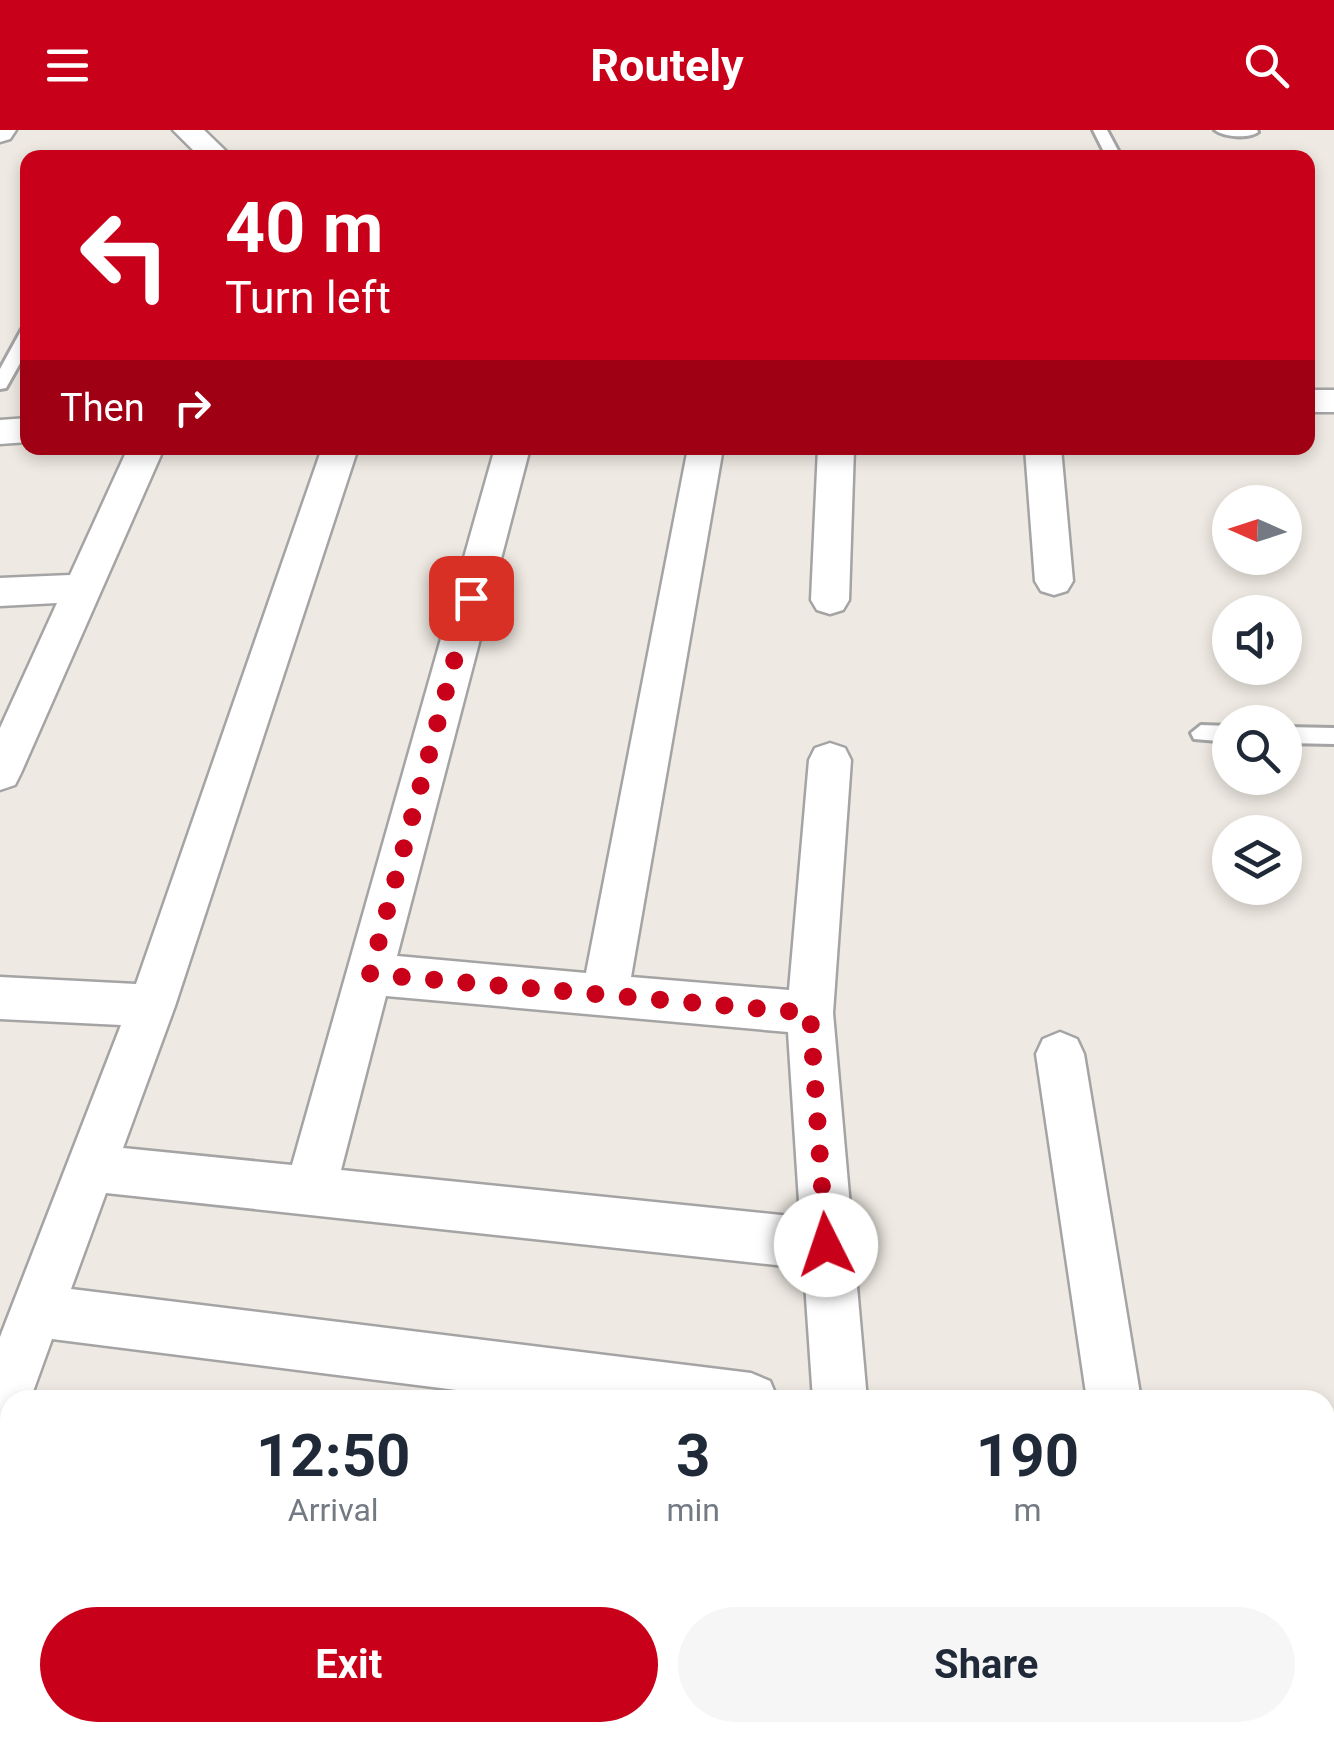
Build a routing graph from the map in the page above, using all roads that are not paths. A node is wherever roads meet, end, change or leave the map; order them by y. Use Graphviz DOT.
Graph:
graph roads {
  1 [pos="187,130"];
  2 [pos="1222,130"];
  3 [pos="1252,132"];
  4 [pos="210,150"];
  5 [pos="20,348"];
  6 [pos="0,384"];
  7 [pos="143,455"];
  8 [pos="338,455"];
  9 [pos="510,455"];
  10 [pos="705,455"];
  11 [pos="836,455"];
  12 [pos="1044,455"];
  13 [pos="1054,581"];
  14 [pos="82,588"];
  15 [pos="0,592"];
  16 [pos="830,600"];
  17 [pos="1202,733"];
  18 [pos="1212,733"];
  19 [pos="1302,735"];
  20 [pos="1334,736"];
  21 [pos="830,760"];
  22 [pos="0,773"];
  23 [pos="370,974"];
  24 [pos="605,995"];
  25 [pos="0,998"];
  26 [pos="152,1006"];
  27 [pos="810,1013"];
  28 [pos="1060,1054"];
  29 [pos="91,1168"];
  30 [pos="310,1191"];
  31 [pos="826,1245"];
  32 [pos="37,1311"];
  33 [pos="7,1390"];
  34 [pos="671,1390"];
  35 [pos="839,1390"];
  36 [pos="1112,1390"];
  1 -- 4 [label="street"];
  2 -- 3 [label="lane"];
  5 -- 6 [label="lane"];
  7 -- 14 [label="street"];
  8 -- 26 [label="street"];
  9 -- 23 [label="street"];
  10 -- 24 [label="street"];
  11 -- 16 [label="street"];
  12 -- 13 [label="street"];
  14 -- 15 [label="street"];
  14 -- 22 [label="street"];
  17 -- 18 [label="lane"];
  19 -- 20 [label="lane"];
  21 -- 27 [label="street"];
  23 -- 24 [label="street"];
  23 -- 30 [label="street"];
  24 -- 27 [label="street"];
  25 -- 26 [label="street"];
  26 -- 29 [label="street"];
  27 -- 31 [label="street"];
  28 -- 36 [label="street"];
  29 -- 30 [label="street"];
  29 -- 32 [label="street"];
  30 -- 31 [label="street"];
  31 -- 35 [label="street"];
  32 -- 33 [label="street"];
  32 -- 34 [label="street"];
}
